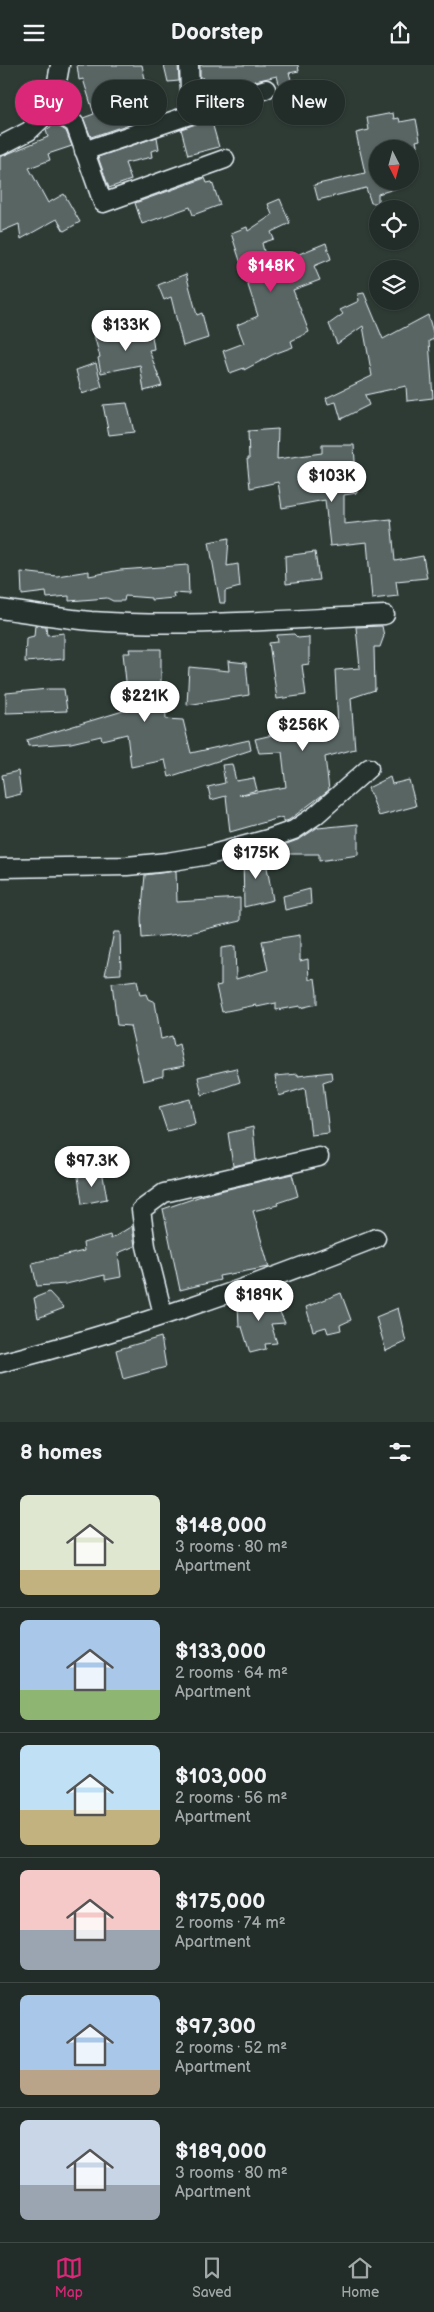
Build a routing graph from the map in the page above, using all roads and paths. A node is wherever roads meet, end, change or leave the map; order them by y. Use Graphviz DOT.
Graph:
graph roads {
  1 [pos="60,65"];
  2 [pos="189,65"];
  3 [pos="57,80"];
  4 [pos="190,80"];
  5 [pos="266,89"];
  6 [pos="263,90"];
  7 [pos="177,120"];
  8 [pos="35,125"];
  9 [pos="75,125"];
  10 [pos="0,146"];
  11 [pos="84,151"];
  12 [pos="225,159"];
  13 [pos="0,609"];
  14 [pos="385,615"];
  15 [pos="368,768"];
  16 [pos="0,868"];
  17 [pos="319,1157"];
  18 [pos="376,1238"];
  19 [pos="163,1314"];
  20 [pos="0,1363"];
  1 -- 3 [label="street"];
  2 -- 4 [label="street"];
  5 -- 6 [label="street"];
  7 -- 11 [label="street"];
  8 -- 10 [label="street"];
  9 -- 11 [label="street"];
  11 -- 12 [label="street"];
  13 -- 14 [label="street"];
  15 -- 16 [label="street"];
  17 -- 19 [label="street"];
  18 -- 19 [label="street"];
  19 -- 20 [label="street"];
}
